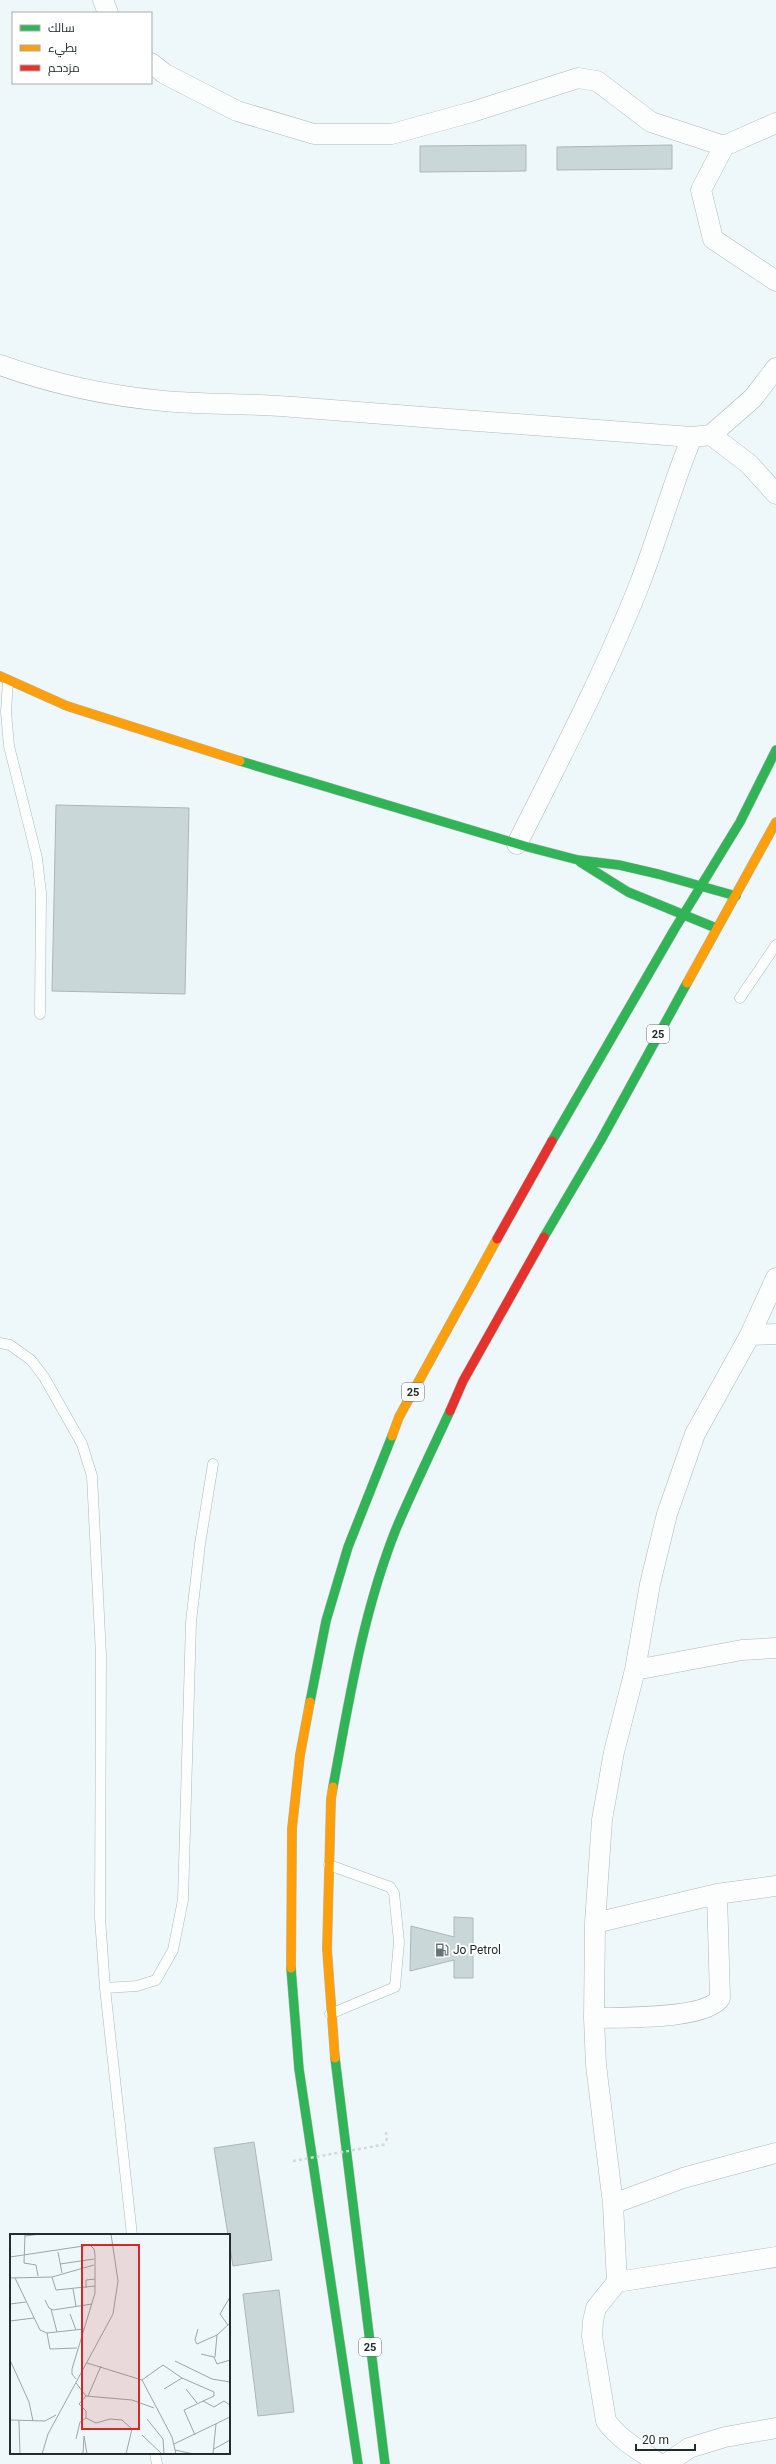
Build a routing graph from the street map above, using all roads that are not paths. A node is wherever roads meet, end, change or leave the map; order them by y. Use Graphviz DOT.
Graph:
graph roads {
  1 [pos="103,0"];
  2 [pos="108,12"];
  3 [pos="152,64"];
  4 [pos="776,123"];
  5 [pos="724,146"];
  6 [pos="776,281"];
  7 [pos="0,365"];
  8 [pos="776,368"];
  9 [pos="712,435"];
  10 [pos="692,437"];
  11 [pos="776,494"];
  12 [pos="4,679"];
  13 [pos="776,750"];
  14 [pos="776,822"];
  15 [pos="517,844"];
  16 [pos="578,860"];
  17 [pos="702,886"];
  18 [pos="736,896"];
  19 [pos="684,914"];
  20 [pos="716,928"];
  21 [pos="776,945"];
  22 [pos="740,998"];
  23 [pos="40,1014"];
  24 [pos="776,1278"];
  25 [pos="776,1334"];
  26 [pos="750,1335"];
  27 [pos="0,1342"];
  28 [pos="213,1464"];
  29 [pos="776,1648"];
  30 [pos="635,1670"];
  31 [pos="327,1864"];
  32 [pos="776,1886"];
  33 [pos="717,1894"];
  34 [pos="595,1924"];
  35 [pos="105,1988"];
  36 [pos="330,2014"];
  37 [pos="594,2018"];
  38 [pos="776,2153"];
  39 [pos="613,2204"];
  40 [pos="132,2234"];
  41 [pos="776,2257"];
  42 [pos="617,2282"];
  43 [pos="776,2428"];
  44 [pos="155,2454"];
  45 [pos="157,2464"];
  46 [pos="358,2464"];
  47 [pos="385,2464"];
  48 [pos="660,2464"];
  49 [pos="666,2464"];
  1 -- 2 [label="street"];
  3 -- 5 [label="street"];
  4 -- 5 [label="street"];
  5 -- 6 [label="street"];
  7 -- 10 [label="street"];
  8 -- 9 [label="street"];
  9 -- 10 [label="street"];
  9 -- 11 [label="street"];
  10 -- 15 [label="street"];
  12 -- 15 [label="main road"];
  12 -- 23 [label="lane"];
  13 -- 17 [label="main road, 25"];
  14 -- 18 [label="main road, 25"];
  15 -- 16 [label="main road"];
  16 -- 17 [label="main road"];
  16 -- 19 [label="main road"];
  17 -- 18 [label="main road"];
  17 -- 19 [label="main road, 25"];
  18 -- 20 [label="main road, 25"];
  19 -- 20 [label="main road"];
  19 -- 46 [label="main road, 25"];
  20 -- 31 [label="main road, 25"];
  21 -- 22 [label="lane"];
  24 -- 26 [label="street"];
  25 -- 26 [label="street"];
  26 -- 30 [label="street"];
  27 -- 35 [label="lane"];
  28 -- 35 [label="lane"];
  29 -- 30 [label="street"];
  30 -- 34 [label="street"];
  31 -- 36 [label="main road, 25"];
  31 -- 36 [label="lane"];
  32 -- 33 [label="street"];
  33 -- 34 [label="street"];
  33 -- 37 [label="street"];
  34 -- 37 [label="street"];
  35 -- 40 [label="lane"];
  36 -- 47 [label="main road, 25"];
  37 -- 39 [label="street"];
  38 -- 39 [label="street"];
  39 -- 42 [label="street"];
  41 -- 42 [label="street"];
  42 -- 48 [label="street"];
  43 -- 49 [label="street"];
  44 -- 45 [label="lane"];
}
